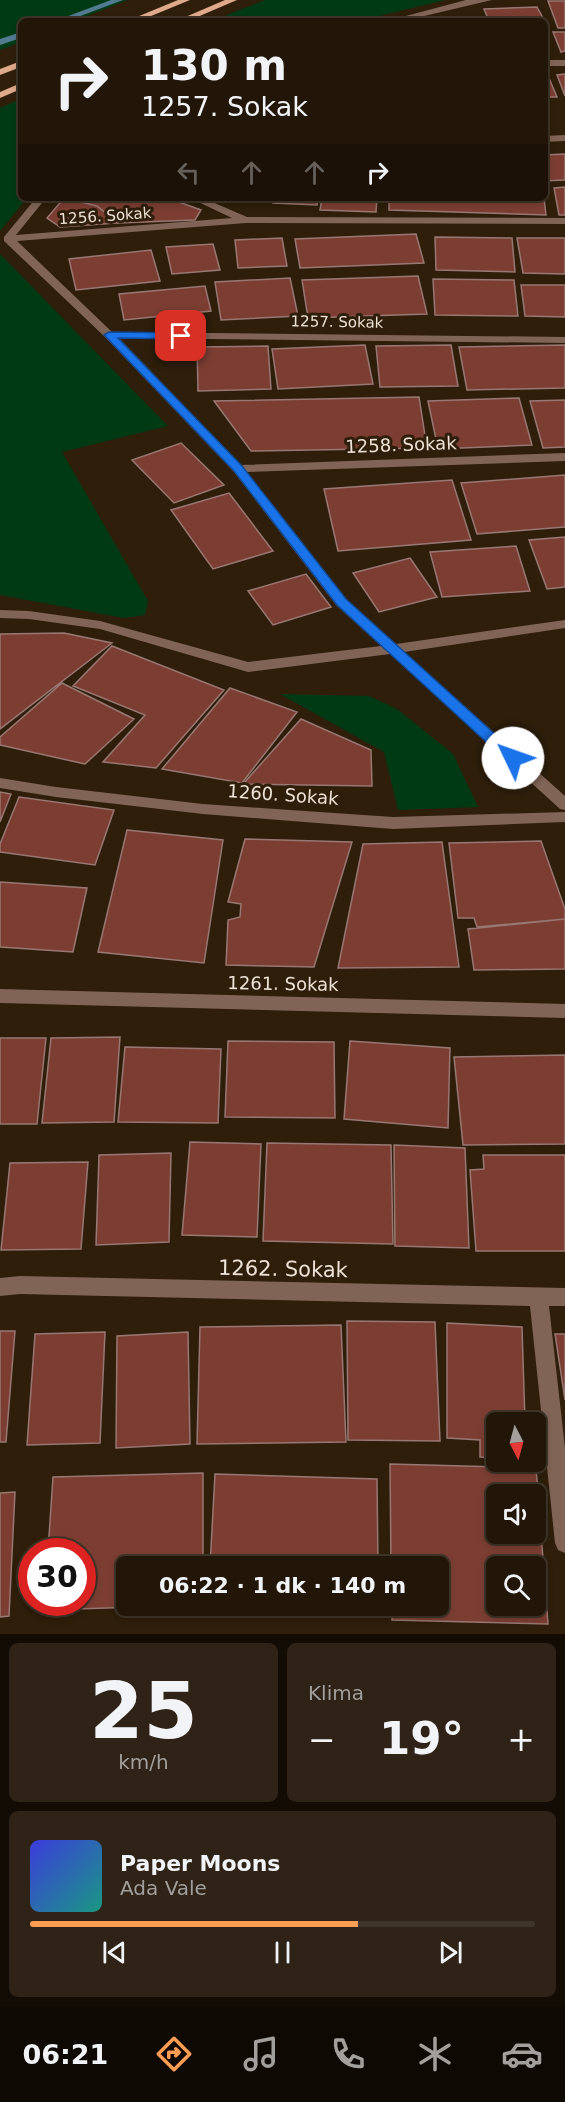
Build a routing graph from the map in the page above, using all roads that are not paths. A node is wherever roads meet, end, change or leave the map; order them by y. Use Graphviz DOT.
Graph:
graph roads {
  1 [pos="186,0"];
  2 [pos="233,0"];
  3 [pos="488,0"];
  4 [pos="469,2"];
  5 [pos="140,18"];
  6 [pos="188,18"];
  7 [pos="403,18"];
  8 [pos="548,63"];
  9 [pos="565,63"];
  10 [pos="18,65"];
  11 [pos="0,72"];
  12 [pos="18,87"];
  13 [pos="0,95"];
  14 [pos="548,138"];
  15 [pos="565,138"];
  16 [pos="39,201"];
  17 [pos="202,201"];
  18 [pos="246,220"];
  19 [pos="565,221"];
  20 [pos="8,239"];
  21 [pos="109,335"];
  22 [pos="565,340"];
  23 [pos="565,457"];
  24 [pos="238,469"];
  25 [pos="0,614"];
  26 [pos="565,624"];
  27 [pos="392,649"];
  28 [pos="0,783"];
  29 [pos="565,805"];
  30 [pos="565,818"];
  31 [pos="0,996"];
  32 [pos="565,1011"];
  33 [pos="0,1287"];
  34 [pos="565,1297"];
  35 [pos="539,1298"];
  36 [pos="565,1543"];
  1 -- 5 [label="main road"];
  2 -- 6 [label="main road"];
  3 -- 4 [label="street"];
  4 -- 7 [label="street"];
  8 -- 9 [label="street"];
  10 -- 11 [label="main road"];
  12 -- 13 [label="main road"];
  14 -- 15 [label="street"];
  16 -- 20 [label="street"];
  17 -- 18 [label="street"];
  18 -- 19 [label="street, 1256. Sokak"];
  18 -- 20 [label="street, 1256. Sokak"];
  20 -- 21 [label="street"];
  21 -- 22 [label="street, 1257. Sokak"];
  21 -- 24 [label="street"];
  23 -- 24 [label="street, 1258. Sokak"];
  24 -- 27 [label="street"];
  25 -- 27 [label="street"];
  26 -- 27 [label="street"];
  27 -- 29 [label="street"];
  28 -- 30 [label="street, 1260. Sokak"];
  31 -- 32 [label="street, 1261. Sokak"];
  33 -- 35 [label="street, 1262. Sokak"];
  34 -- 35 [label="street, 1262. Sokak"];
  35 -- 36 [label="street"];
}
